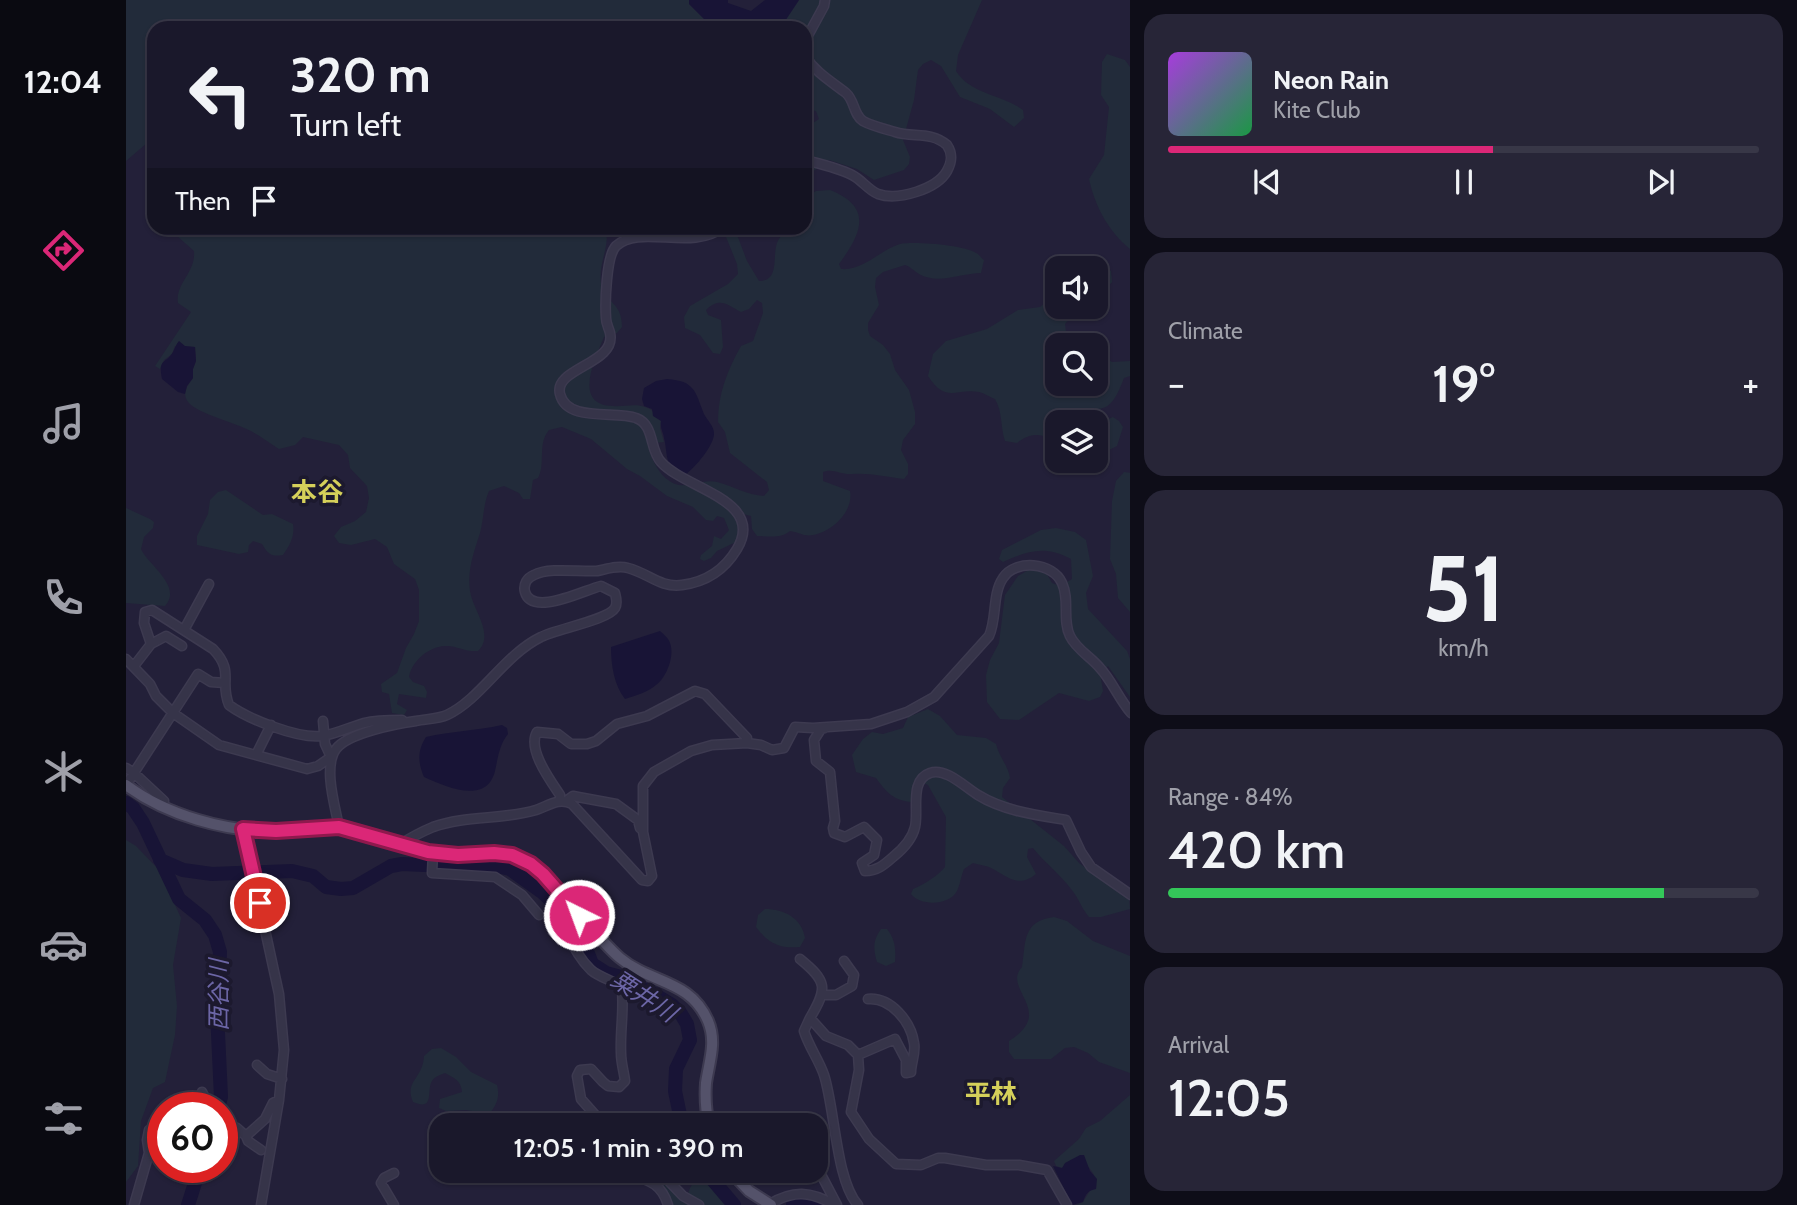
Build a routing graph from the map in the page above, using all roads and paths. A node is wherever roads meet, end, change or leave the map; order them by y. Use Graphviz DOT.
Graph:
graph roads {
  1 [pos="825,0"];
  2 [pos="812,29"];
  3 [pos="812,63"];
  4 [pos="812,162"];
  5 [pos="710,235"];
  6 [pos="209,584"];
  7 [pos="184,630"];
  8 [pos="151,644"];
  9 [pos="182,646"];
  10 [pos="126,659"];
  11 [pos="134,666"];
  12 [pos="225,683"];
  13 [pos="173,713"];
  14 [pos="1130,713"];
  15 [pos="323,721"];
  16 [pos="373,721"];
  17 [pos="411,722"];
  18 [pos="271,726"];
  19 [pos="832,726"];
  20 [pos="376,730"];
  21 [pos="323,736"];
  22 [pos="747,738"];
  23 [pos="724,743"];
  24 [pos="772,750"];
  25 [pos="256,755"];
  26 [pos="331,757"];
  27 [pos="130,770"];
  28 [pos="126,785"];
  29 [pos="563,801"];
  30 [pos="162,806"];
  31 [pos="339,827"];
  32 [pos="243,829"];
  33 [pos="643,832"];
  34 [pos="399,845"];
  35 [pos="433,856"];
  36 [pos="1130,895"];
  37 [pos="560,904"];
  38 [pos="539,915"];
  39 [pos="800,959"];
  40 [pos="844,961"];
  41 [pos="822,995"];
  42 [pos="868,999"];
  43 [pos="810,1018"];
  44 [pos="858,1055"];
  45 [pos="257,1065"];
  46 [pos="282,1079"];
  47 [pos="279,1100"];
  48 [pos="595,1113"];
  49 [pos="708,1113"];
  50 [pos="238,1129"];
  51 [pos="246,1136"];
  52 [pos="261,1150"];
  53 [pos="147,1160"];
  54 [pos="394,1173"];
  55 [pos="653,1183"];
  56 [pos="671,1183"];
  57 [pos="741,1183"];
  58 [pos="825,1183"];
  59 [pos="134,1205"];
  60 [pos="261,1205"];
  61 [pos="394,1205"];
  62 [pos="668,1205"];
  63 [pos="699,1205"];
  64 [pos="771,1205"];
  65 [pos="836,1205"];
  66 [pos="858,1205"];
  67 [pos="1066,1205"];
  1 -- 2 [label="street"];
  3 -- 4 [label="street"];
  5 -- 17 [label="street"];
  6 -- 7 [label="street"];
  7 -- 8 [label="street"];
  7 -- 12 [label="street"];
  8 -- 9 [label="street"];
  8 -- 11 [label="street"];
  10 -- 11 [label="street"];
  11 -- 13 [label="street"];
  12 -- 13 [label="street"];
  12 -- 18 [label="street"];
  13 -- 25 [label="street"];
  13 -- 27 [label="street"];
  14 -- 19 [label="street"];
  15 -- 21 [label="street"];
  16 -- 17 [label="street"];
  16 -- 20 [label="street"];
  16 -- 21 [label="street"];
  17 -- 20 [label="street"];
  18 -- 21 [label="street"];
  18 -- 25 [label="street"];
  19 -- 24 [label="street"];
  19 -- 36 [label="street"];
  20 -- 26 [label="street"];
  21 -- 26 [label="street"];
  22 -- 23 [label="street"];
  22 -- 24 [label="street"];
  22 -- 29 [label="street"];
  23 -- 24 [label="street"];
  23 -- 33 [label="street"];
  25 -- 26 [label="street"];
  26 -- 31 [label="street"];
  27 -- 28 [label="street"];
  27 -- 30 [label="street"];
  28 -- 30 [label="main road"];
  29 -- 33 [label="street"];
  29 -- 33 [label="street"];
  29 -- 34 [label="street"];
  30 -- 32 [label="main road"];
  31 -- 32 [label="main road"];
  31 -- 34 [label="main road"];
  32 -- 46 [label="street"];
  34 -- 35 [label="main road"];
  35 -- 37 [label="main road"];
  35 -- 38 [label="street"];
  37 -- 48 [label="street"];
  37 -- 49 [label="main road"];
  39 -- 41 [label="street"];
  40 -- 41 [label="street"];
  41 -- 43 [label="street"];
  42 -- 44 [label="street"];
  43 -- 44 [label="street"];
  43 -- 66 [label="street"];
  44 -- 67 [label="street"];
  45 -- 46 [label="street"];
  46 -- 47 [label="street"];
  47 -- 51 [label="street"];
  47 -- 60 [label="street"];
  50 -- 51 [label="street"];
  51 -- 52 [label="street"];
  53 -- 59 [label="street"];
  54 -- 61 [label="street"];
  55 -- 62 [label="street"];
  56 -- 63 [label="street"];
  57 -- 64 [label="main road"];
  58 -- 65 [label="street"];
  64 -- 65 [label="street"];
}
